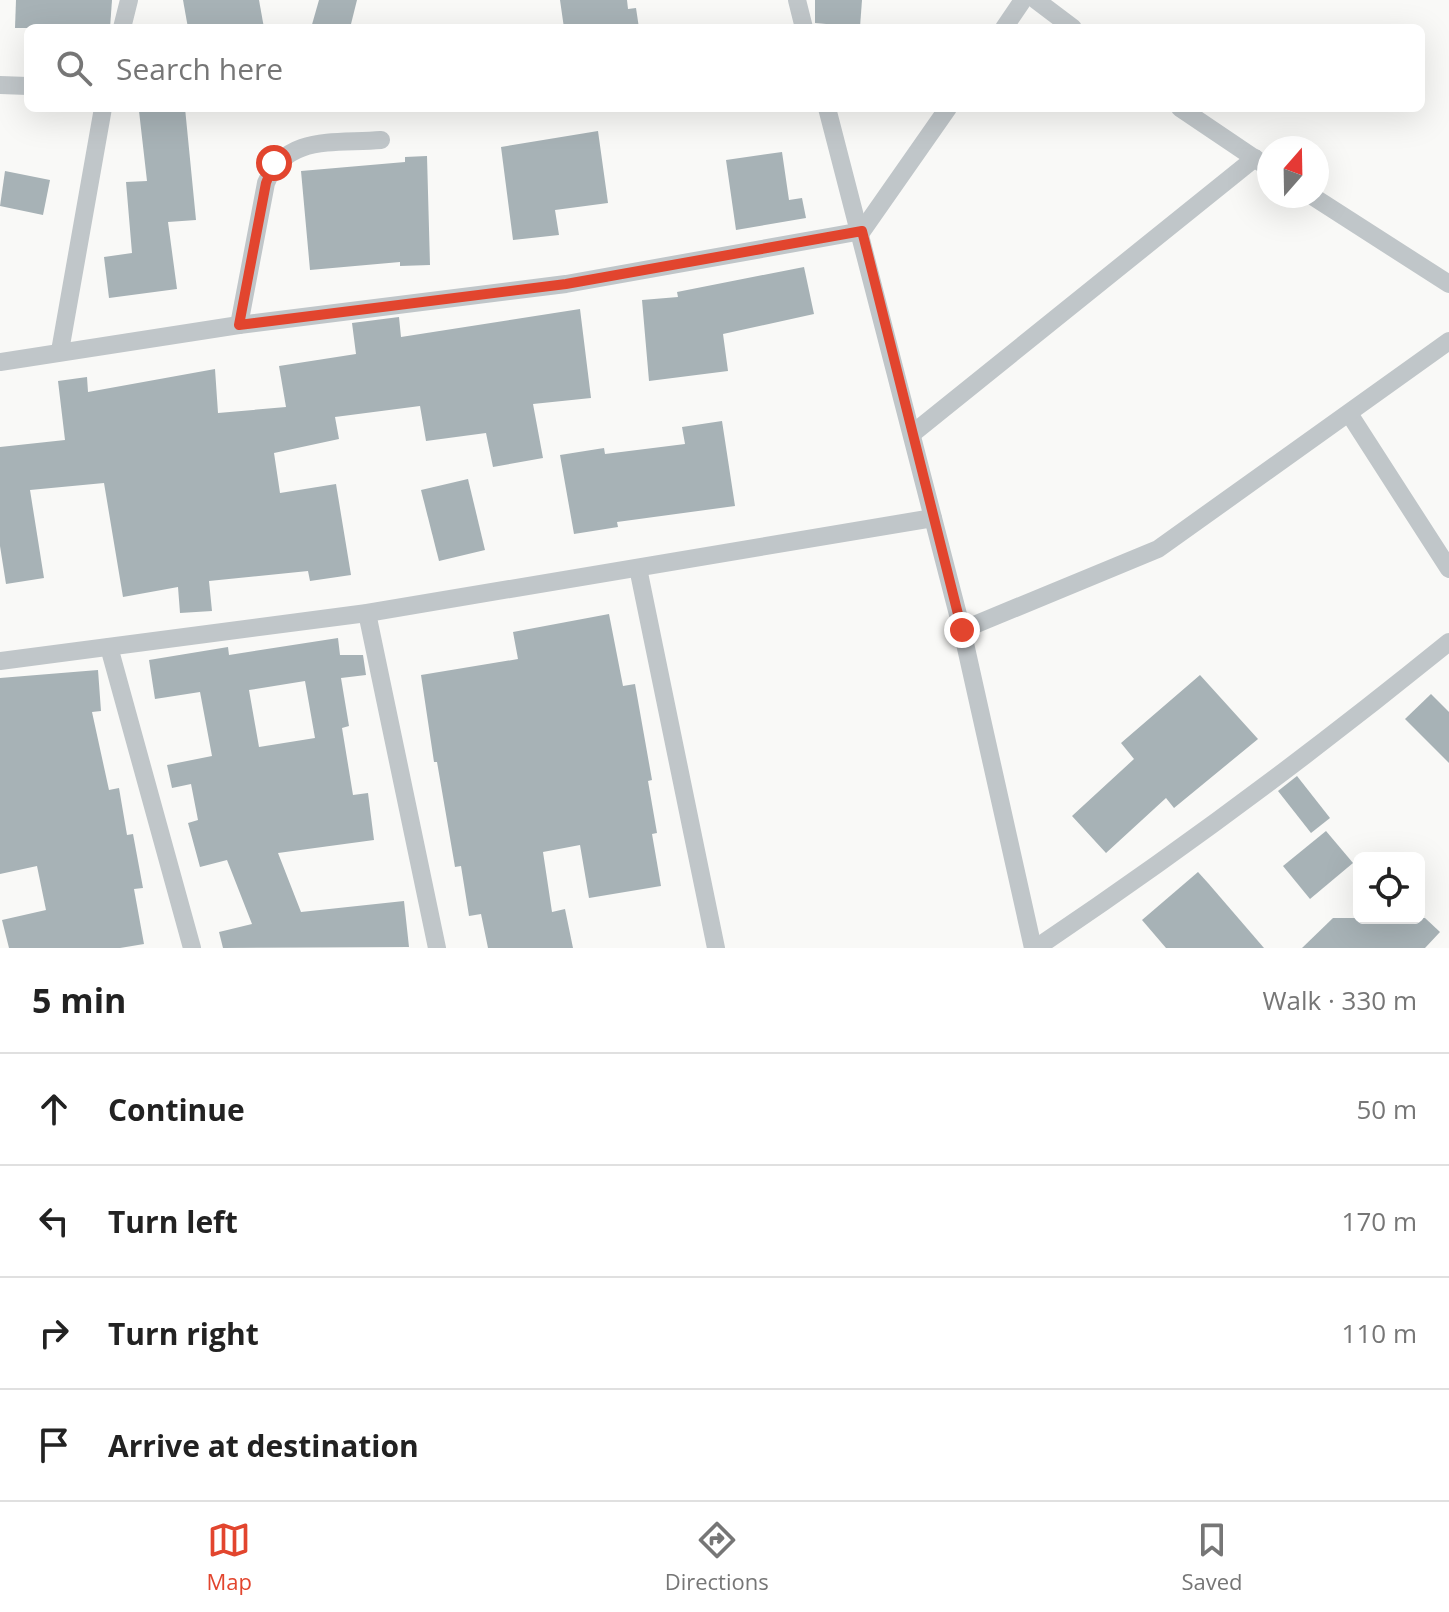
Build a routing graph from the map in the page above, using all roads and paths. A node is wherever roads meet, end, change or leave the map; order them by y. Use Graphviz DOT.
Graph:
graph roads {
  1 [pos="129,0"];
  2 [pos="797,0"];
  3 [pos="1023,0"];
  4 [pos="1036,0"];
  5 [pos="123,24"];
  6 [pos="803,24"];
  7 [pos="1007,24"];
  8 [pos="1068,24"];
  9 [pos="0,85"];
  10 [pos="24,86"];
  11 [pos="102,112"];
  12 [pos="828,112"];
  13 [pos="945,112"];
  14 [pos="1186,112"];
  15 [pos="381,140"];
  16 [pos="1257,160"];
  17 [pos="1257,167"];
  18 [pos="1329,207"];
  19 [pos="862,231"];
  20 [pos="1449,284"];
  21 [pos="239,325"];
  22 [pos="1449,341"];
  23 [pos="60,351"];
  24 [pos="0,362"];
  25 [pos="1350,415"];
  26 [pos="912,434"];
  27 [pos="933,518"];
  28 [pos="638,568"];
  29 [pos="1449,569"];
  30 [pos="367,613"];
  31 [pos="962,630"];
  32 [pos="1449,642"];
  33 [pos="109,647"];
  34 [pos="0,661"];
  35 [pos="192,948"];
  36 [pos="437,948"];
  37 [pos="716,948"];
  38 [pos="1035,948"];
  1 -- 5 [label="street"];
  2 -- 6 [label="street"];
  3 -- 7 [label="street"];
  4 -- 8 [label="street"];
  9 -- 10 [label="street"];
  11 -- 23 [label="street"];
  12 -- 19 [label="street"];
  13 -- 19 [label="street"];
  14 -- 16 [label="street"];
  15 -- 21 [label="street"];
  17 -- 26 [label="street"];
  18 -- 20 [label="street"];
  19 -- 21 [label="street"];
  19 -- 26 [label="street"];
  21 -- 23 [label="street"];
  22 -- 25 [label="street"];
  23 -- 24 [label="street"];
  25 -- 29 [label="street"];
  25 -- 31 [label="street"];
  26 -- 27 [label="street"];
  27 -- 28 [label="street"];
  27 -- 31 [label="street"];
  28 -- 30 [label="street"];
  28 -- 37 [label="street"];
  30 -- 33 [label="street"];
  30 -- 36 [label="street"];
  31 -- 38 [label="street"];
  32 -- 38 [label="street"];
  33 -- 34 [label="street"];
  33 -- 35 [label="street"];
}
